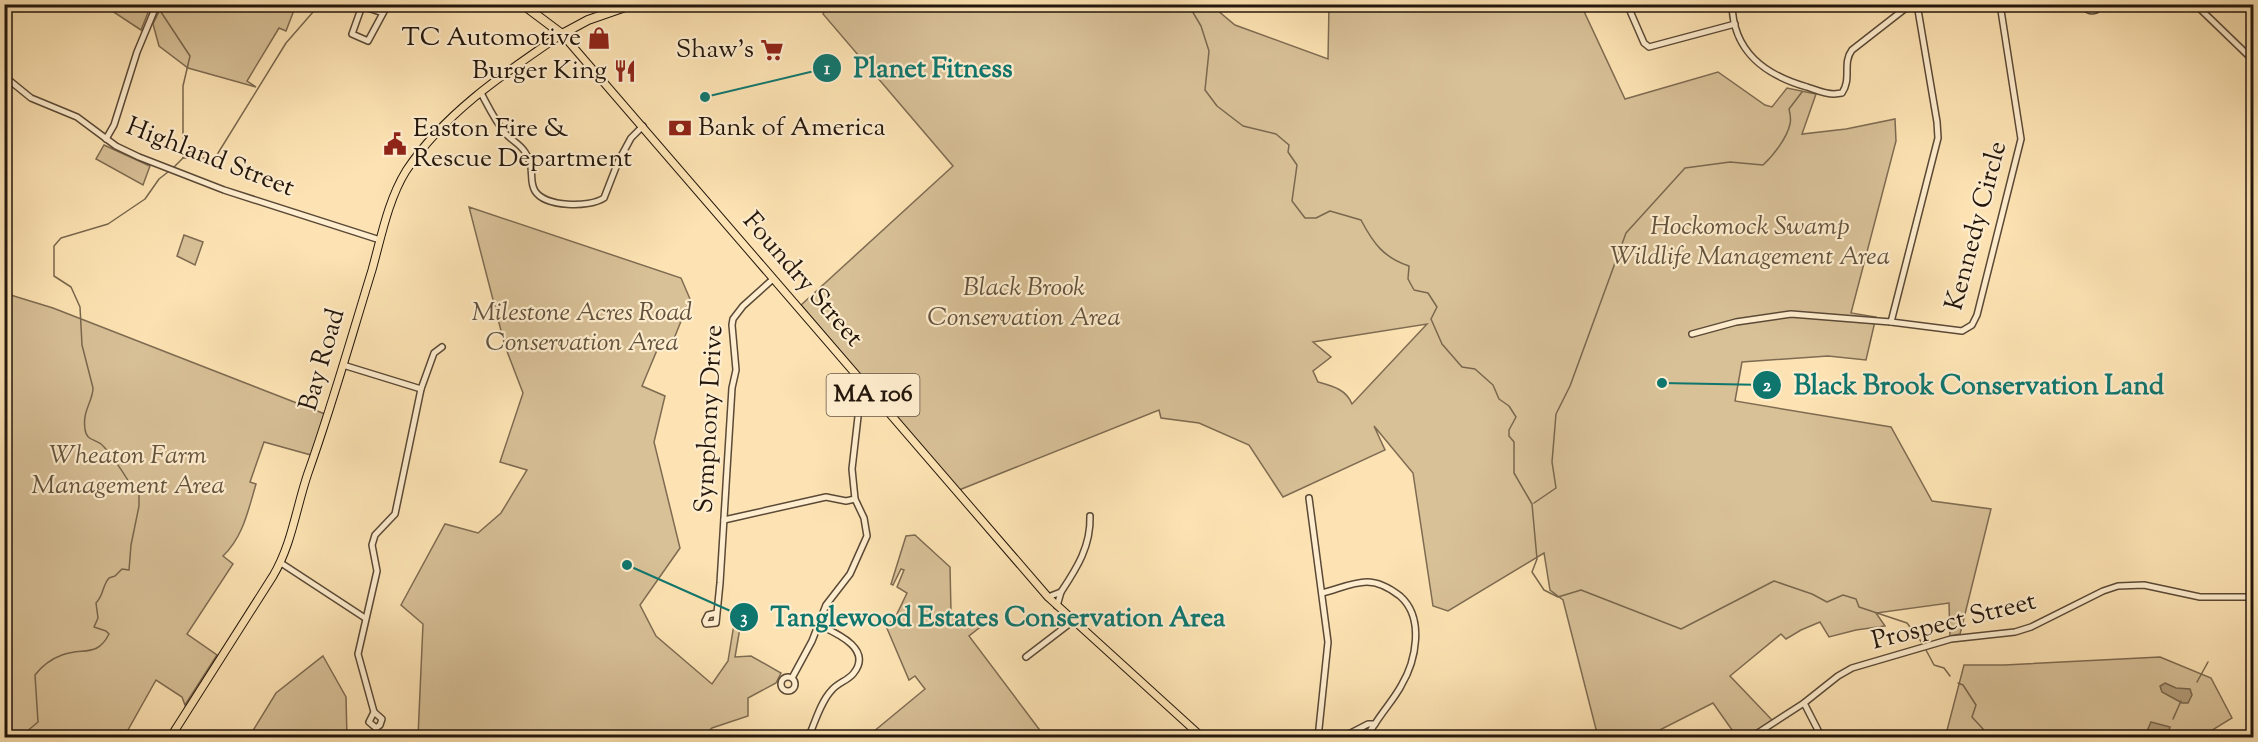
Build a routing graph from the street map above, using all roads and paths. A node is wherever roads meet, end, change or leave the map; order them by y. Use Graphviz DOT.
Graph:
graph roads {
  1 [pos="157,4"];
  2 [pos="388,4"];
  3 [pos="522,4"];
  4 [pos="634,4"];
  5 [pos="1627,4"];
  6 [pos="1732,4"];
  7 [pos="1911,4"];
  8 [pos="1917,4"];
  9 [pos="2001,4"];
  10 [pos="2084,4"];
  11 [pos="2100,4"];
  12 [pos="2195,4"];
  13 [pos="608,8"];
  14 [pos="383,13"];
  15 [pos="1734,24"];
  16 [pos="562,34"];
  17 [pos="2253,62"];
  18 [pos="4,76"];
  19 [pos="481,93"];
  20 [pos="643,126"];
  21 [pos="106,139"];
  22 [pos="380,240"];
  23 [pos="773,279"];
  24 [pos="1891,322"];
  25 [pos="1692,334"];
  26 [pos="442,347"];
  27 [pos="343,365"];
  28 [pos="421,389"];
  29 [pos="869,390"];
  30 [pos="1309,498"];
  31 [pos="855,499"];
  32 [pos="1090,516"];
  33 [pos="724,520"];
  34 [pos="280,563"];
  35 [pos="1061,592"];
  36 [pos="1322,593"];
  37 [pos="1048,597"];
  38 [pos="2253,597"];
  39 [pos="1057,606"];
  40 [pos="717,613"];
  41 [pos="365,618"];
  42 [pos="1073,621"];
  43 [pos="819,625"];
  44 [pos="1026,657"];
  45 [pos="792,678"];
  46 [pos="1804,703"];
  47 [pos="374,712"];
  48 [pos="1375,724"];
  49 [pos="170,738"];
  50 [pos="808,738"];
  51 [pos="1203,738"];
  52 [pos="1318,738"];
  53 [pos="1341,738"];
  54 [pos="1365,738"];
  55 [pos="1750,738"];
  56 [pos="1821,738"];
  1 -- 21 [label="street"];
  2 -- 14 [label="street"];
  3 -- 16 [label="highway, Foundry Street / MA 106"];
  4 -- 13 [label="highway"];
  5 -- 15 [label="street"];
  6 -- 15 [label="street"];
  7 -- 15 [label="street"];
  8 -- 24 [label="street"];
  9 -- 24 [label="street, Kennedy Circle"];
  10 -- 11 [label="street"];
  12 -- 17 [label="street"];
  13 -- 16 [label="highway"];
  14 -- 14 [label="street"];
  16 -- 19 [label="main road, Bay Road"];
  16 -- 20 [label="main road, Foundry Street / MA 106"];
  18 -- 21 [label="street, Highland Street"];
  19 -- 20 [label="street"];
  19 -- 22 [label="main road, Bay Road"];
  20 -- 23 [label="main road, Foundry Street / MA 106"];
  21 -- 22 [label="street, Highland Street"];
  22 -- 27 [label="main road, Bay Road"];
  23 -- 29 [label="main road, Foundry Street / MA 106"];
  23 -- 33 [label="street, Symphony Drive"];
  24 -- 25 [label="street, Kennedy Circle"];
  26 -- 28 [label="street"];
  27 -- 28 [label="street"];
  27 -- 34 [label="main road, Bay Road"];
  28 -- 41 [label="street"];
  29 -- 31 [label="street"];
  29 -- 37 [label="main road, Foundry Street / MA 106"];
  30 -- 36 [label="street"];
  31 -- 33 [label="street"];
  31 -- 43 [label="street"];
  32 -- 35 [label="street"];
  33 -- 40 [label="street, Symphony Drive"];
  34 -- 41 [label="street"];
  34 -- 49 [label="main road, Bay Road"];
  35 -- 37 [label="street"];
  35 -- 39 [label="street"];
  36 -- 48 [label="street"];
  36 -- 52 [label="street"];
  37 -- 39 [label="main road, Foundry Street / MA 106"];
  38 -- 46 [label="street, Prospect Street"];
  39 -- 42 [label="main road, Foundry Street / MA 106"];
  41 -- 47 [label="street"];
  42 -- 44 [label="street"];
  42 -- 51 [label="main road, Foundry Street / MA 106"];
  43 -- 45 [label="street"];
  43 -- 50 [label="street"];
  46 -- 55 [label="street, Prospect Street"];
  46 -- 56 [label="street"];
  48 -- 53 [label="street"];
  48 -- 54 [label="street"];
}
